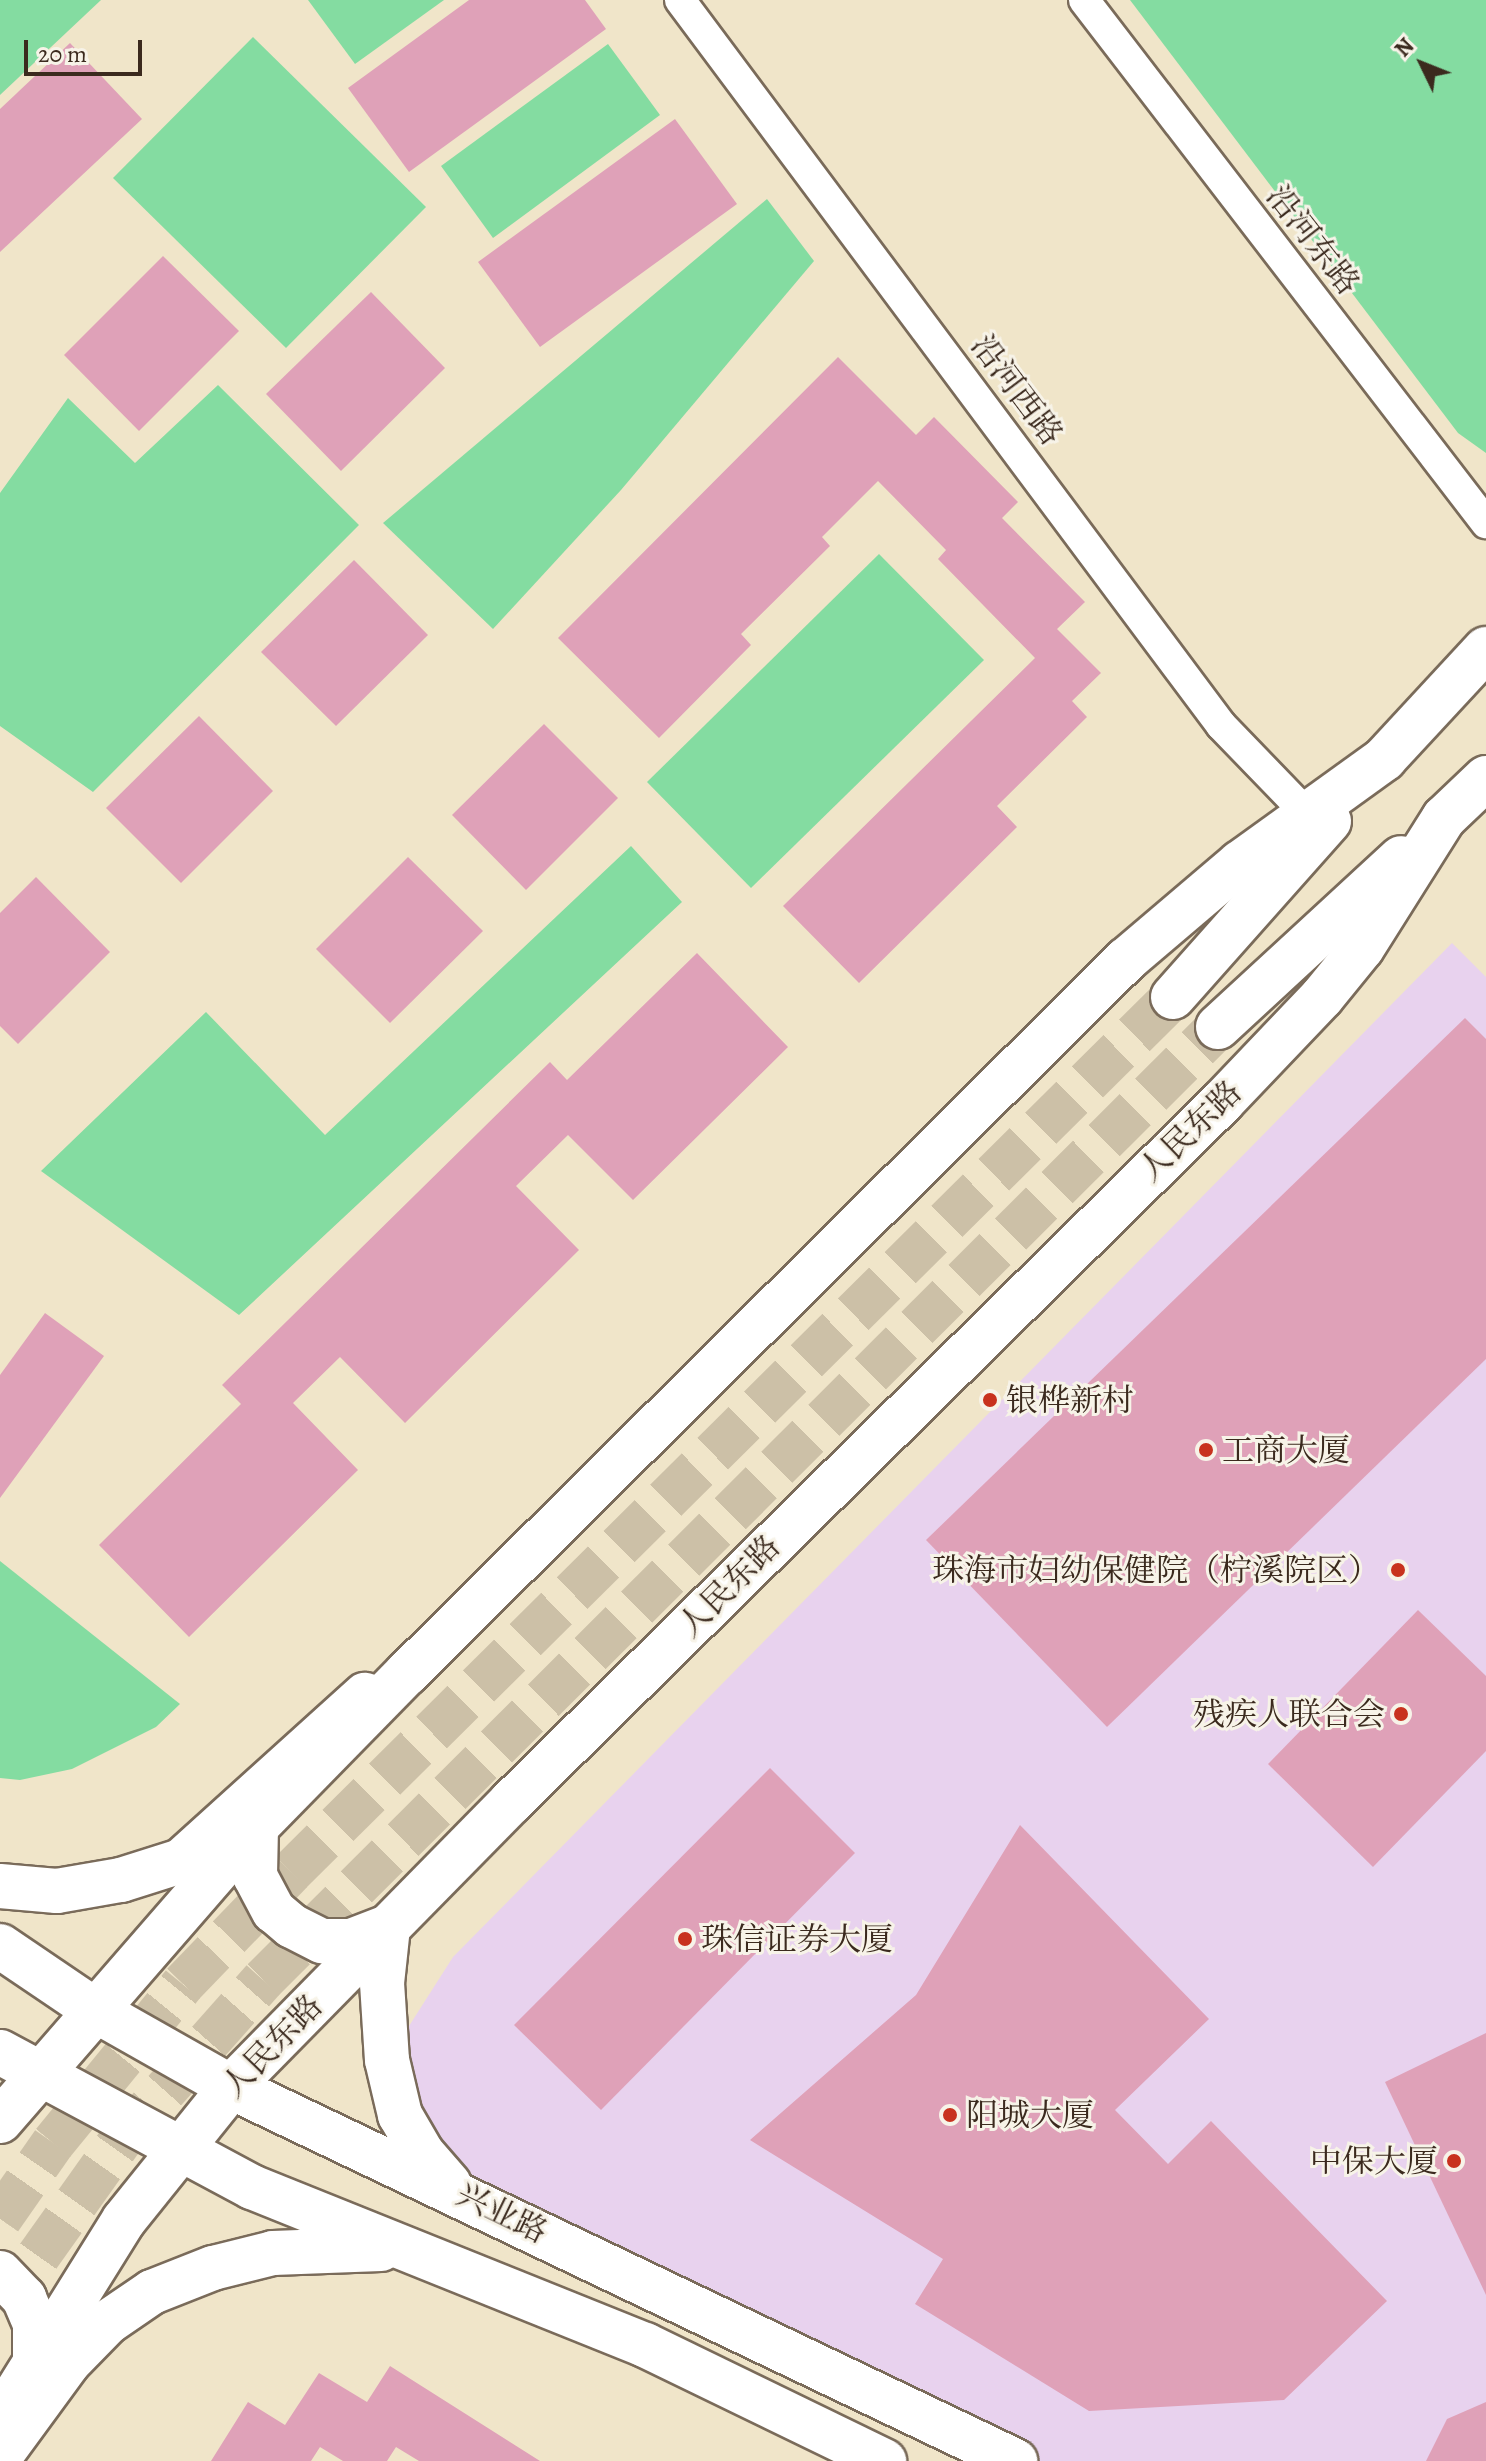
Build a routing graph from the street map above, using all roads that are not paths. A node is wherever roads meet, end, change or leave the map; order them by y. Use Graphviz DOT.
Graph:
graph roads {
  1 [pos="680,0"];
  2 [pos="1084,0"];
  3 [pos="1486,523"];
  4 [pos="1486,649"];
  5 [pos="1384,759"];
  6 [pos="1486,778"];
  7 [pos="1307,814"];
  8 [pos="1444,818"];
  9 [pos="1173,997"];
  10 [pos="1218,1027"];
  11 [pos="426,1653"];
  12 [pos="256,1827"];
  13 [pos="0,1886"];
  14 [pos="388,1927"];
  15 [pos="0,1946"];
  16 [pos="93,2009"];
  17 [pos="0,2052"];
  18 [pos="39,2075"];
  19 [pos="231,2087"];
  20 [pos="0,2121"];
  21 [pos="179,2149"];
  22 [pos="456,2191"];
  23 [pos="406,2249"];
  24 [pos="0,2273"];
  25 [pos="35,2362"];
  26 [pos="0,2419"];
  27 [pos="0,2456"];
  28 [pos="884,2461"];
  29 [pos="1015,2461"];
  1 -- 7 [label="street, 沿河西路"];
  2 -- 3 [label="street, 沿河东路"];
  4 -- 5 [label="main road"];
  5 -- 7 [label="main road"];
  5 -- 9 [label="main road"];
  6 -- 8 [label="main road, 人民东路"];
  7 -- 11 [label="main road"];
  8 -- 10 [label="main road"];
  8 -- 14 [label="main road, 人民东路"];
  11 -- 12 [label="main road"];
  11 -- 13 [label="main road"];
  12 -- 14 [label="main road"];
  12 -- 16 [label="main road"];
  14 -- 19 [label="main road, 人民东路"];
  14 -- 22 [label="main road"];
  15 -- 16 [label="main road, 兴业路"];
  16 -- 18 [label="main road"];
  16 -- 19 [label="main road, 兴业路"];
  17 -- 18 [label="main road, 兴业路"];
  18 -- 20 [label="main road"];
  18 -- 21 [label="main road, 兴业路"];
  19 -- 21 [label="main road, 人民东路"];
  19 -- 22 [label="main road, 兴业路"];
  21 -- 23 [label="main road, 兴业路"];
  21 -- 25 [label="main road, 人民东路"];
  22 -- 29 [label="main road, 兴业路"];
  23 -- 27 [label="main road"];
  23 -- 28 [label="main road, 兴业路"];
  24 -- 25 [label="main road"];
  25 -- 26 [label="main road, 人民东路"];
}
